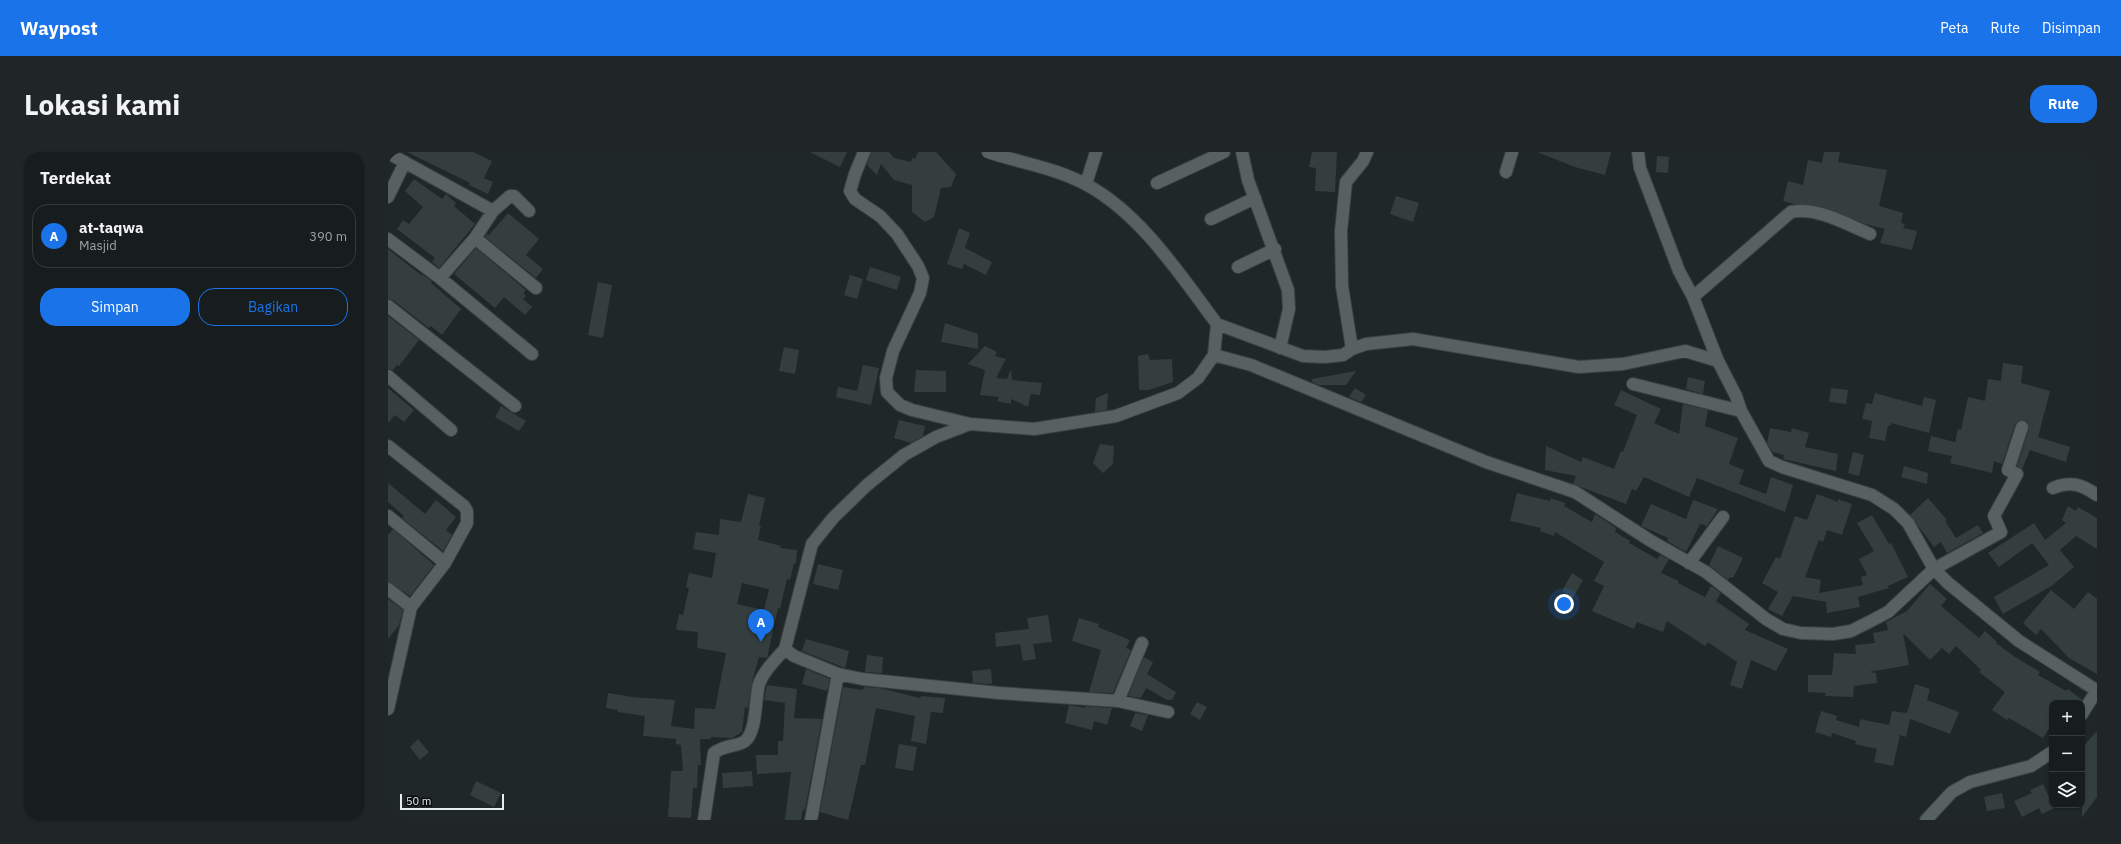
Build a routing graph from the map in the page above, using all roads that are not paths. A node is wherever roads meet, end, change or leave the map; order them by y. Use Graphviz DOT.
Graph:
graph roads {
  1 [pos="864,152"];
  2 [pos="988,152"];
  3 [pos="1096,152"];
  4 [pos="1224,152"];
  5 [pos="1242,152"];
  6 [pos="1367,152"];
  7 [pos="1512,152"];
  8 [pos="1638,152"];
  9 [pos="388,153"];
  10 [pos="405,162"];
  11 [pos="1506,172"];
  12 [pos="1156,183"];
  13 [pos="1086,184"];
  14 [pos="388,197"];
  15 [pos="1255,198"];
  16 [pos="493,211"];
  17 [pos="530,211"];
  18 [pos="1211,219"];
  19 [pos="1870,234"];
  20 [pos="475,238"];
  21 [pos="388,239"];
  22 [pos="1274,249"];
  23 [pos="1238,267"];
  24 [pos="440,278"];
  25 [pos="536,288"];
  26 [pos="1693,297"];
  27 [pos="388,306"];
  28 [pos="1217,324"];
  29 [pos="1280,348"];
  30 [pos="1352,349"];
  31 [pos="532,354"];
  32 [pos="1214,355"];
  33 [pos="1718,361"];
  34 [pos="388,376"];
  35 [pos="1633,384"];
  36 [pos="515,406"];
  37 [pos="1741,411"];
  38 [pos="970,424"];
  39 [pos="2022,427"];
  40 [pos="451,430"];
  41 [pos="388,446"];
  42 [pos="2053,488"];
  43 [pos="2097,495"];
  44 [pos="388,516"];
  45 [pos="1723,517"];
  46 [pos="1689,562"];
  47 [pos="445,563"];
  48 [pos="1934,569"];
  49 [pos="388,589"];
  50 [pos="411,607"];
  51 [pos="1142,643"];
  52 [pos="784,650"];
  53 [pos="393,662"];
  54 [pos="838,674"];
  55 [pos="2097,690"];
  56 [pos="1118,702"];
  57 [pos="388,709"];
  58 [pos="2085,709"];
  59 [pos="1168,712"];
  60 [pos="2049,754"];
  61 [pos="704,820"];
  62 [pos="810,820"];
  63 [pos="1926,820"];
  1 -- 38 [label="street"];
  2 -- 13 [label="street"];
  3 -- 13 [label="street"];
  4 -- 12 [label="street"];
  5 -- 15 [label="street"];
  6 -- 30 [label="street"];
  7 -- 11 [label="street"];
  8 -- 26 [label="street"];
  9 -- 10 [label="street"];
  10 -- 14 [label="street"];
  10 -- 16 [label="street"];
  13 -- 28 [label="street"];
  15 -- 18 [label="street"];
  15 -- 22 [label="street"];
  16 -- 17 [label="street"];
  16 -- 20 [label="street"];
  19 -- 26 [label="street"];
  20 -- 24 [label="street"];
  20 -- 25 [label="street"];
  21 -- 24 [label="street"];
  22 -- 23 [label="street"];
  22 -- 29 [label="street"];
  24 -- 31 [label="street"];
  26 -- 33 [label="street"];
  27 -- 36 [label="street"];
  28 -- 29 [label="street"];
  28 -- 32 [label="street"];
  29 -- 30 [label="street"];
  30 -- 33 [label="street"];
  32 -- 38 [label="street"];
  32 -- 46 [label="street"];
  33 -- 37 [label="street"];
  34 -- 40 [label="street"];
  35 -- 37 [label="street"];
  37 -- 48 [label="street"];
  38 -- 52 [label="street"];
  39 -- 48 [label="street"];
  41 -- 47 [label="street"];
  42 -- 43 [label="street"];
  44 -- 47 [label="street"];
  45 -- 46 [label="street"];
  46 -- 48 [label="street"];
  47 -- 50 [label="street"];
  48 -- 55 [label="street"];
  49 -- 50 [label="street"];
  50 -- 53 [label="street"];
  51 -- 56 [label="street"];
  52 -- 54 [label="street"];
  52 -- 61 [label="street"];
  53 -- 57 [label="street"];
  54 -- 56 [label="street"];
  54 -- 62 [label="street"];
  55 -- 58 [label="street"];
  56 -- 59 [label="street"];
  60 -- 63 [label="street"];
}
